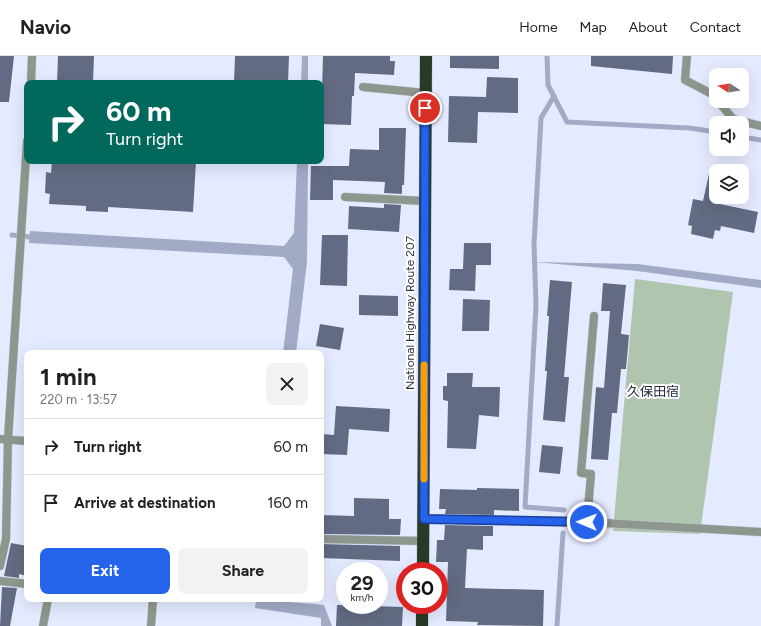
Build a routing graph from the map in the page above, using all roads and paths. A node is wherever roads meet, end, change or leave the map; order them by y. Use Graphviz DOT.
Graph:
graph roads {
  1 [pos="32,56"];
  2 [pos="426,56"];
  3 [pos="687,56"];
  4 [pos="31,80"];
  5 [pos="364,87"];
  6 [pos="709,92"];
  7 [pos="425,93"];
  8 [pos="724,108"];
  9 [pos="761,126"];
  10 [pos="25,164"];
  11 [pos="345,197"];
  12 [pos="425,201"];
  13 [pos="594,316"];
  14 [pos="4,439"];
  15 [pos="24,441"];
  16 [pos="424,519"];
  17 [pos="587,522"];
  18 [pos="761,532"];
  19 [pos="324,539"];
  20 [pos="423,542"];
  21 [pos="423,562"];
  22 [pos="0,566"];
  23 [pos="0,581"];
  24 [pos="24,584"];
  25 [pos="48,602"];
  26 [pos="153,602"];
  27 [pos="422,614"];
  28 [pos="44,626"];
  29 [pos="151,626"];
  30 [pos="422,626"];
  1 -- 4 [label="street"];
  2 -- 7 [label="highway, National Highway Route 207"];
  3 -- 6 [label="street"];
  5 -- 7 [label="street"];
  7 -- 12 [label="highway, National Highway Route 207"];
  8 -- 9 [label="street"];
  10 -- 14 [label="street"];
  11 -- 12 [label="street"];
  12 -- 16 [label="highway, National Highway Route 207"];
  13 -- 17 [label="street"];
  14 -- 15 [label="street"];
  14 -- 22 [label="street"];
  16 -- 17 [label="street"];
  16 -- 20 [label="highway, National Highway Route 207"];
  17 -- 18 [label="street"];
  19 -- 20 [label="street"];
  20 -- 21 [label="highway, National Highway Route 207"];
  23 -- 24 [label="street"];
  25 -- 28 [label="street"];
  26 -- 29 [label="street"];
  27 -- 30 [label="highway"];
}
